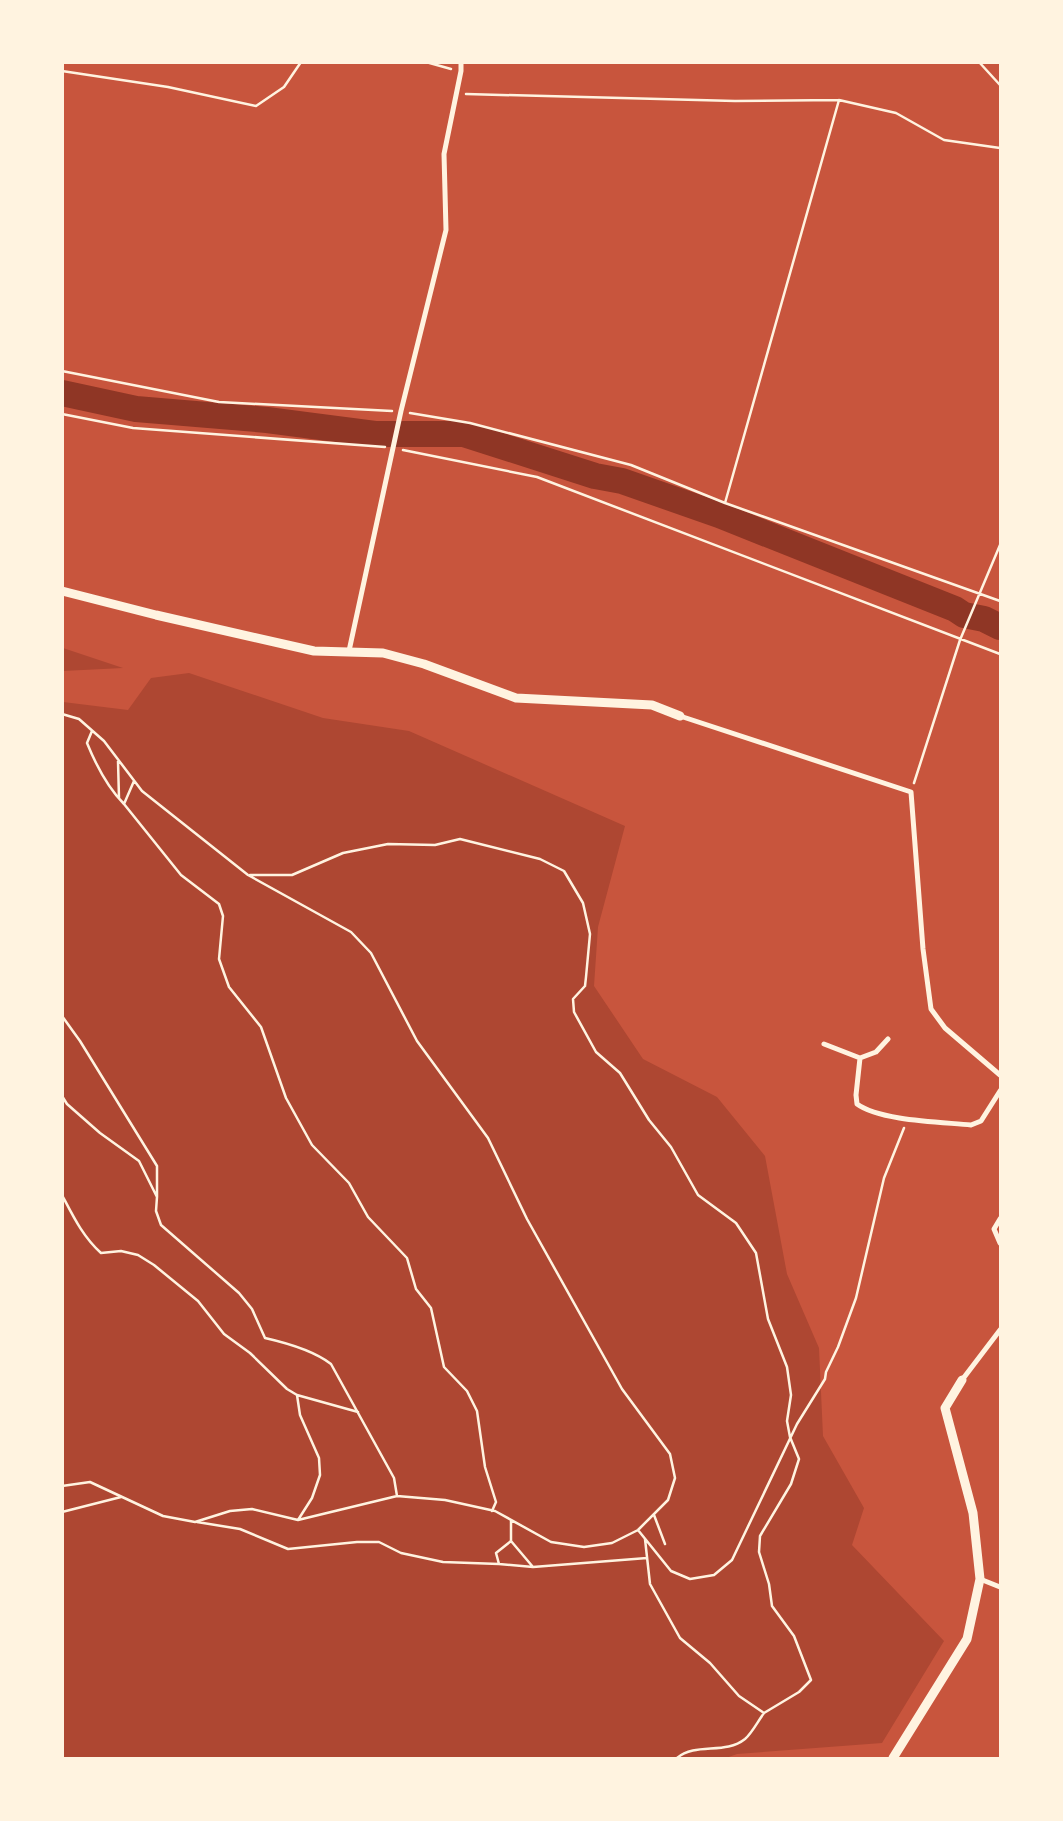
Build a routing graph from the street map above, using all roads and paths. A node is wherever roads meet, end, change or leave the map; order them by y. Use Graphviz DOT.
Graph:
graph roads {
  1 [pos="301,62"];
  2 [pos="426,62"];
  3 [pos="461,62"];
  4 [pos="978,62"];
  5 [pos="62,71"];
  6 [pos="461,71"];
  7 [pos="1000,85"];
  8 [pos="455,94"];
  9 [pos="839,100"];
  10 [pos="1000,148"];
  11 [pos="62,371"];
  12 [pos="401,411"];
  13 [pos="62,414"];
  14 [pos="393,448"];
  15 [pos="725,503"];
  16 [pos="1000,545"];
  17 [pos="62,591"];
  18 [pos="980,593"];
  19 [pos="1000,602"];
  20 [pos="960,640"];
  21 [pos="349,651"];
  22 [pos="1000,654"];
  23 [pos="62,714"];
  24 [pos="680,716"];
  25 [pos="92,731"];
  26 [pos="118,760"];
  27 [pos="134,781"];
  28 [pos="911,792"];
  29 [pos="118,798"];
  30 [pos="124,804"];
  31 [pos="248,875"];
  32 [pos="62,1016"];
  33 [pos="888,1039"];
  34 [pos="824,1044"];
  35 [pos="860,1058"];
  36 [pos="1000,1075"];
  37 [pos="1000,1091"];
  38 [pos="62,1096"];
  39 [pos="908,1119"];
  40 [pos="62,1194"];
  41 [pos="156,1197"];
  42 [pos="1000,1219"];
  43 [pos="1000,1243"];
  44 [pos="1000,1330"];
  45 [pos="962,1380"];
  46 [pos="296,1395"];
  47 [pos="358,1412"];
  48 [pos="790,1437"];
  49 [pos="62,1486"];
  50 [pos="397,1496"];
  51 [pos="122,1497"];
  52 [pos="492,1511"];
  53 [pos="62,1512"];
  54 [pos="654,1515"];
  55 [pos="298,1520"];
  56 [pos="511,1520"];
  57 [pos="195,1522"];
  58 [pos="638,1530"];
  59 [pos="645,1539"];
  60 [pos="511,1541"];
  61 [pos="665,1544"];
  62 [pos="647,1558"];
  63 [pos="499,1564"];
  64 [pos="533,1567"];
  65 [pos="980,1579"];
  66 [pos="1000,1587"];
  67 [pos="764,1713"];
  68 [pos="677,1758"];
  69 [pos="893,1758"];
  1 -- 5 [label="path"];
  2 -- 6 [label="path"];
  3 -- 6 [label="street"];
  4 -- 7 [label="path"];
  6 -- 8 [label="street"];
  8 -- 9 [label="path"];
  8 -- 12 [label="street"];
  9 -- 10 [label="path"];
  9 -- 15 [label="path"];
  11 -- 12 [label="path"];
  12 -- 14 [label="street"];
  12 -- 15 [label="path"];
  13 -- 14 [label="path"];
  14 -- 20 [label="path"];
  14 -- 21 [label="street"];
  15 -- 18 [label="path"];
  16 -- 18 [label="path"];
  17 -- 21 [label="street"];
  18 -- 19 [label="path"];
  18 -- 20 [label="path"];
  20 -- 22 [label="path"];
  20 -- 28 [label="path"];
  21 -- 24 [label="street"];
  23 -- 25 [label="path"];
  24 -- 28 [label="street"];
  25 -- 26 [label="path"];
  25 -- 29 [label="path"];
  26 -- 27 [label="path"];
  26 -- 29 [label="path"];
  27 -- 30 [label="path"];
  27 -- 31 [label="path"];
  28 -- 36 [label="street"];
  29 -- 30 [label="path"];
  30 -- 52 [label="path"];
  31 -- 48 [label="path"];
  31 -- 54 [label="path"];
  32 -- 41 [label="path"];
  33 -- 35 [label="street"];
  34 -- 35 [label="street"];
  35 -- 39 [label="street"];
  37 -- 39 [label="street"];
  38 -- 41 [label="path"];
  39 -- 48 [label="path"];
  40 -- 46 [label="path"];
  41 -- 47 [label="path"];
  42 -- 43 [label="street"];
  44 -- 45 [label="street"];
  45 -- 65 [label="street"];
  46 -- 47 [label="path"];
  46 -- 55 [label="path"];
  47 -- 50 [label="path"];
  48 -- 59 [label="path"];
  48 -- 67 [label="path"];
  49 -- 51 [label="path"];
  50 -- 52 [label="path"];
  50 -- 55 [label="path"];
  51 -- 53 [label="path"];
  51 -- 57 [label="path"];
  52 -- 56 [label="path"];
  54 -- 58 [label="path"];
  54 -- 61 [label="path"];
  55 -- 57 [label="path"];
  56 -- 58 [label="path"];
  56 -- 60 [label="path"];
  57 -- 63 [label="path"];
  58 -- 59 [label="path"];
  59 -- 62 [label="path"];
  60 -- 63 [label="path"];
  60 -- 64 [label="path"];
  62 -- 64 [label="path"];
  62 -- 67 [label="path"];
  63 -- 64 [label="path"];
  65 -- 66 [label="street"];
  65 -- 69 [label="street"];
  67 -- 68 [label="path"];
}
